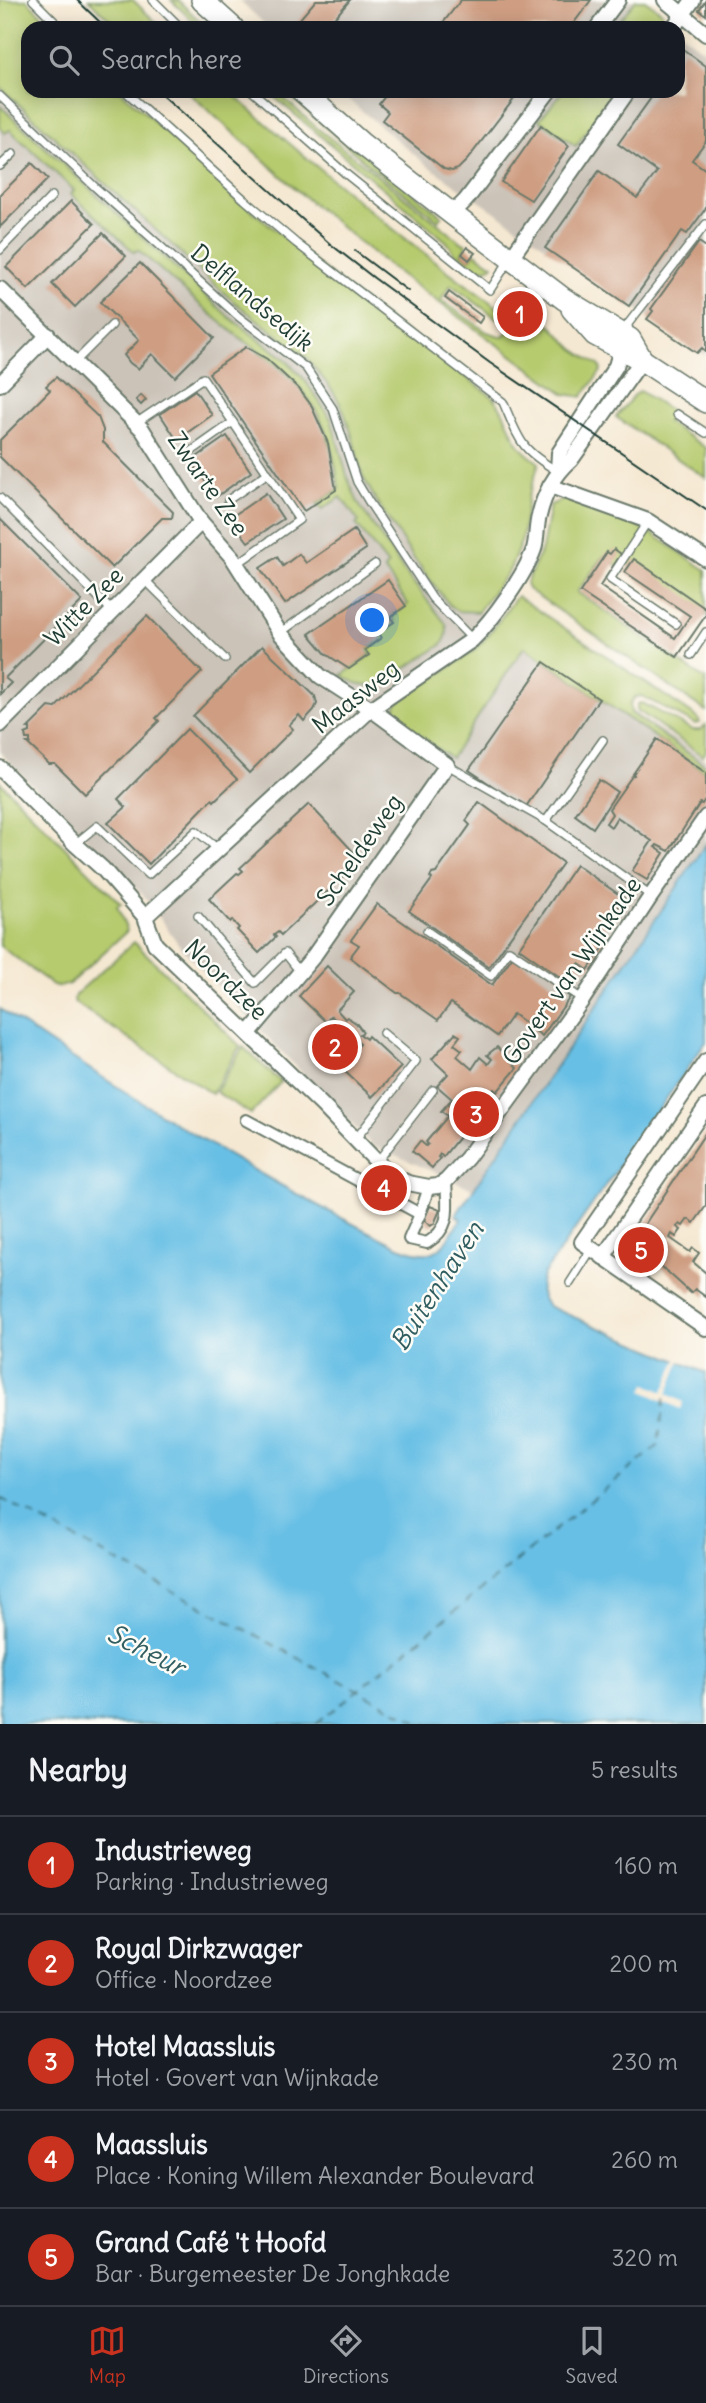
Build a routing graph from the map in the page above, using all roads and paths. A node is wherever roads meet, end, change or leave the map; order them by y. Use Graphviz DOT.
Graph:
graph roads {
  1 [pos="33,0"];
  2 [pos="153,0"];
  3 [pos="202,0"];
  4 [pos="618,0"];
  5 [pos="665,0"];
  6 [pos="693,0"];
  7 [pos="682,15"];
  8 [pos="54,21"];
  9 [pos="174,21"];
  10 [pos="225,21"];
  11 [pos="602,21"];
  12 [pos="678,21"];
  13 [pos="706,34"];
  14 [pos="0,96"];
  15 [pos="133,98"];
  16 [pos="260,98"];
  17 [pos="310,98"];
  18 [pos="544,98"];
  19 [pos="623,98"];
  20 [pos="13,154"];
  21 [pos="0,166"];
  22 [pos="52,196"];
  23 [pos="452,214"];
  24 [pos="706,224"];
  25 [pos="0,250"];
  26 [pos="510,258"];
  27 [pos="0,289"];
  28 [pos="112,326"];
  29 [pos="48,335"];
  30 [pos="626,344"];
  31 [pos="642,360"];
  32 [pos="75,362"];
  33 [pos="0,384"];
  34 [pos="706,402"];
  35 [pos="677,414"];
  36 [pos="233,422"];
  37 [pos="136,423"];
  38 [pos="706,433"];
  39 [pos="192,451"];
  40 [pos="558,471"];
  41 [pos="268,473"];
  42 [pos="550,486"];
  43 [pos="0,498"];
  44 [pos="228,500"];
  45 [pos="648,521"];
  46 [pos="201,522"];
  47 [pos="706,559"];
  48 [pos="236,564"];
  49 [pos="375,564"];
  50 [pos="144,579"];
  51 [pos="112,611"];
  52 [pos="676,624"];
  53 [pos="706,632"];
  54 [pos="280,633"];
  55 [pos="472,640"];
  56 [pos="691,655"];
  57 [pos="225,659"];
  58 [pos="371,709"];
  59 [pos="0,725"];
  60 [pos="603,740"];
  61 [pos="447,765"];
  62 [pos="0,768"];
  63 [pos="706,817"];
  64 [pos="546,821"];
  65 [pos="75,844"];
  66 [pos="218,849"];
  67 [pos="651,896"];
  68 [pos="198,916"];
  69 [pos="145,917"];
  70 [pos="427,931"];
  71 [pos="300,972"];
  72 [pos="583,999"];
  73 [pos="249,1033"];
  74 [pos="383,1033"];
  75 [pos="706,1060"];
  76 [pos="433,1090"];
  77 [pos="706,1107"];
  78 [pos="246,1120"];
  79 [pos="355,1140"];
  80 [pos="377,1162"];
  81 [pos="446,1181"];
  82 [pos="429,1187"];
  83 [pos="420,1214"];
  84 [pos="597,1253"];
  85 [pos="570,1283"];
  86 [pos="706,1328"];
  1 -- 8 [label="lane"];
  2 -- 9 [label="lane"];
  3 -- 10 [label="main road"];
  4 -- 11 [label="street"];
  5 -- 7 [label="street"];
  6 -- 7 [label="street"];
  7 -- 12 [label="street"];
  7 -- 13 [label="street"];
  14 -- 55 [label="lane, Delflandsedijk"];
  15 -- 40 [label="lane"];
  16 -- 26 [label="lane"];
  17 -- 23 [label="main road"];
  18 -- 23 [label="street"];
  19 -- 26 [label="street"];
  20 -- 21 [label="lane"];
  22 -- 25 [label="lane"];
  23 -- 26 [label="main road"];
  24 -- 30 [label="lane"];
  26 -- 30 [label="main road"];
  27 -- 29 [label="street, Zwarte Zee"];
  28 -- 32 [label="lane"];
  29 -- 32 [label="street, Zwarte Zee"];
  29 -- 33 [label="street"];
  30 -- 31 [label="main road"];
  30 -- 40 [label="street, Maasweg"];
  31 -- 34 [label="main road"];
  31 -- 40 [label="street, Maasweg"];
  32 -- 37 [label="street, Zwarte Zee"];
  35 -- 38 [label="lane"];
  36 -- 37 [label="lane"];
  36 -- 39 [label="lane"];
  36 -- 41 [label="lane"];
  37 -- 46 [label="street, Zwarte Zee"];
  40 -- 42 [label="street, Maasweg"];
  41 -- 44 [label="lane"];
  41 -- 48 [label="lane"];
  42 -- 45 [label="street"];
  42 -- 55 [label="street, Maasweg"];
  43 -- 51 [label="lane"];
  45 -- 47 [label="street"];
  45 -- 52 [label="lane"];
  46 -- 48 [label="street, Zwarte Zee"];
  46 -- 50 [label="street, Witte Zee"];
  48 -- 54 [label="street, Zwarte Zee"];
  49 -- 54 [label="lane"];
  50 -- 51 [label="street, Witte Zee"];
  50 -- 57 [label="lane"];
  51 -- 59 [label="street, Witte Zee"];
  53 -- 56 [label="lane"];
  54 -- 58 [label="street, Zwarte Zee"];
  55 -- 58 [label="street, Maasweg"];
  58 -- 61 [label="street"];
  58 -- 66 [label="street, Maasweg"];
  60 -- 64 [label="lane"];
  61 -- 64 [label="lane"];
  61 -- 71 [label="street, Scheldeweg"];
  62 -- 65 [label="street, Noordzee"];
  63 -- 67 [label="street, Govert van Wijnkade"];
  64 -- 67 [label="lane"];
  65 -- 66 [label="lane"];
  65 -- 69 [label="street, Noordzee"];
  66 -- 69 [label="street, Maasweg"];
  67 -- 72 [label="street, Govert van Wijnkade"];
  68 -- 71 [label="lane"];
  69 -- 73 [label="street, Noordzee"];
  70 -- 72 [label="lane"];
  71 -- 73 [label="street, Scheldeweg"];
  72 -- 81 [label="street, Govert van Wijnkade"];
  73 -- 79 [label="street, Noordzee"];
  74 -- 79 [label="lane"];
  75 -- 84 [label="street"];
  76 -- 80 [label="lane"];
  77 -- 84 [label="street"];
  78 -- 83 [label="street"];
  79 -- 80 [label="street, Noordzee"];
  80 -- 82 [label="street, Noordzee"];
  81 -- 82 [label="street"];
  81 -- 83 [label="street"];
  82 -- 83 [label="street"];
  84 -- 85 [label="lane"];
  84 -- 86 [label="street"];
}
